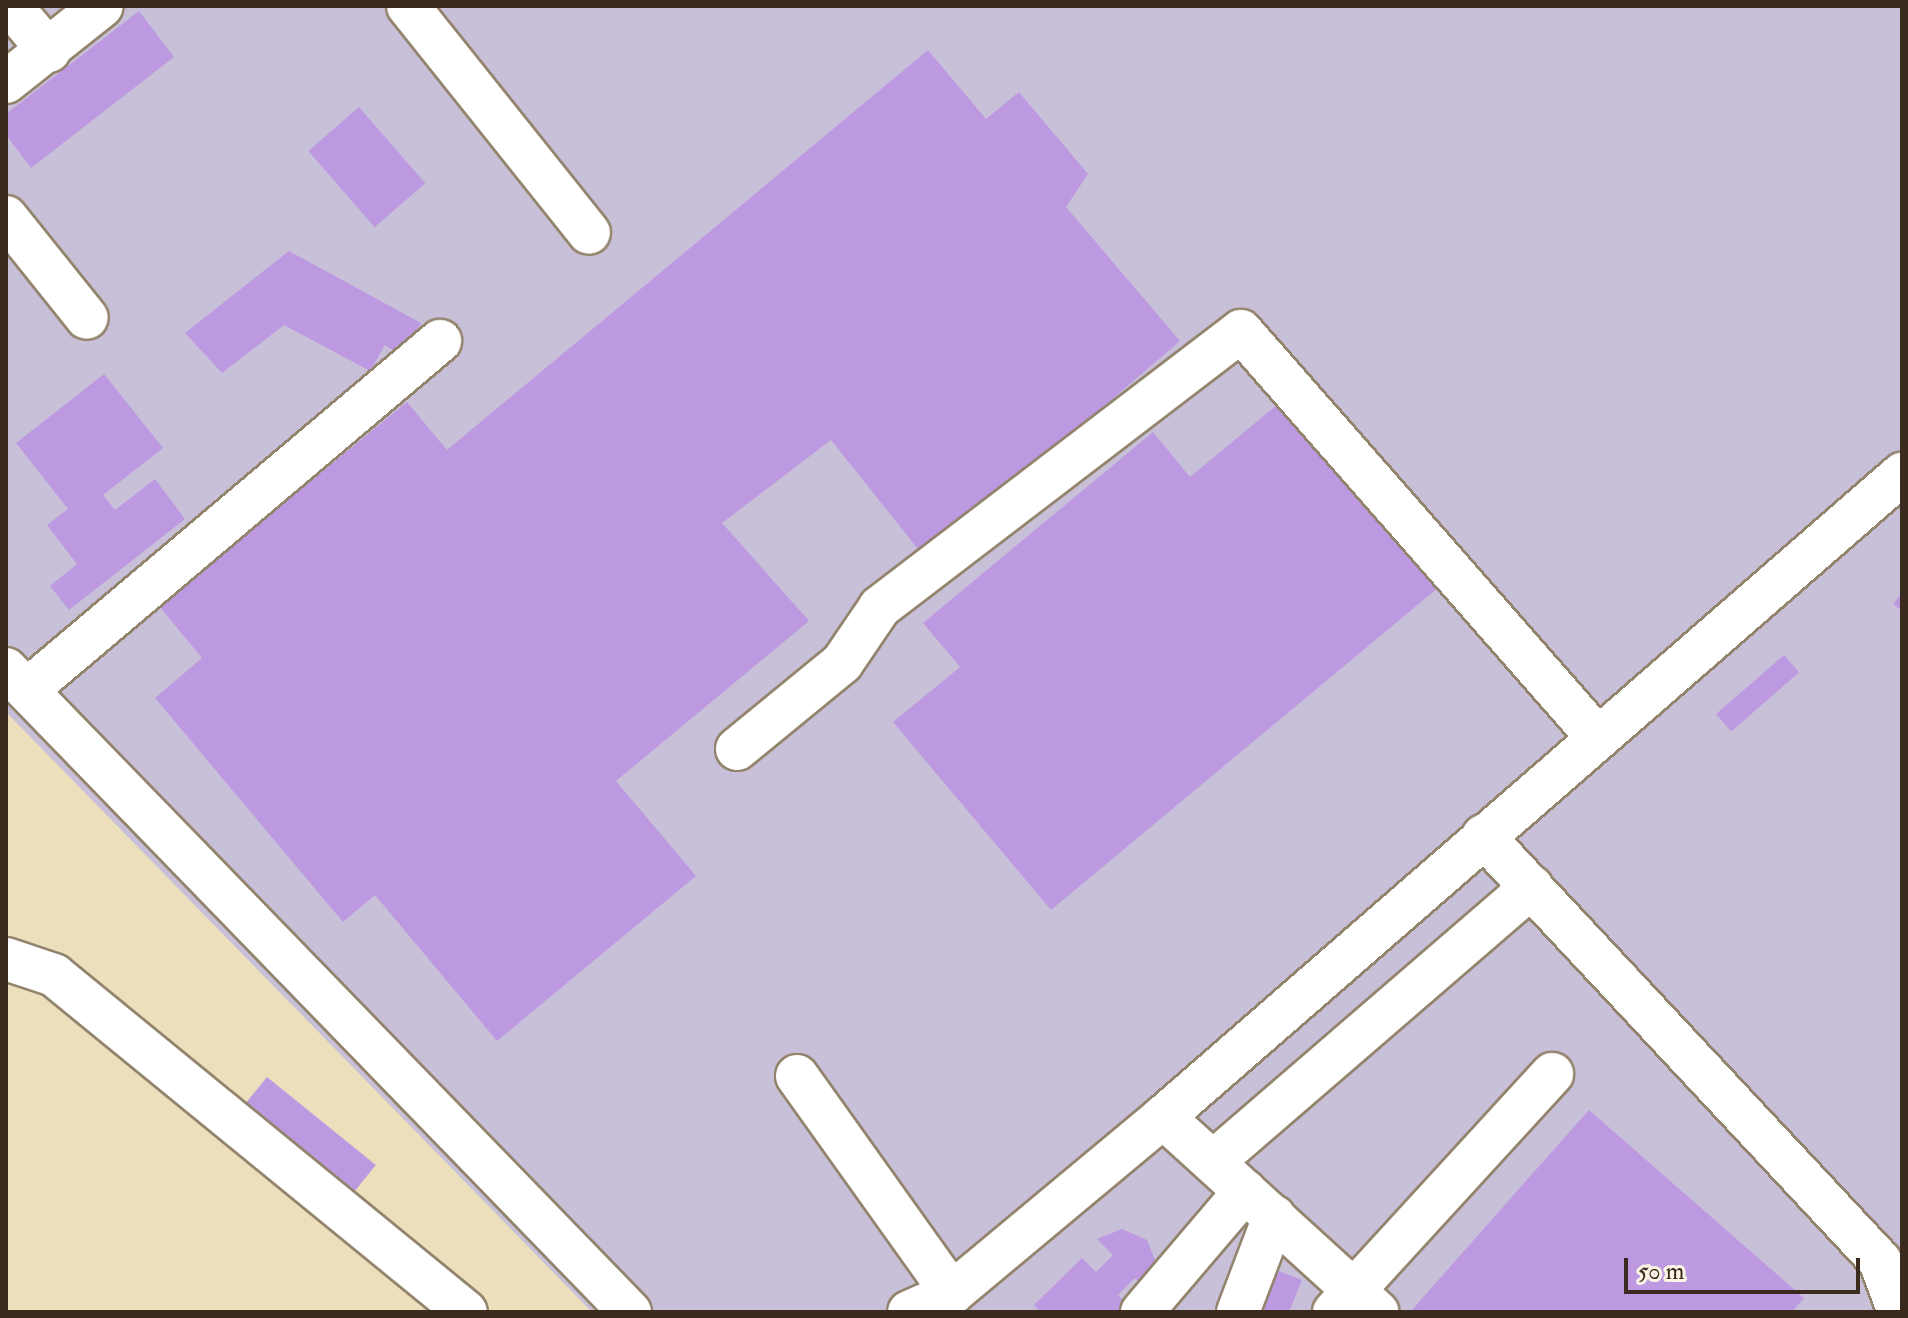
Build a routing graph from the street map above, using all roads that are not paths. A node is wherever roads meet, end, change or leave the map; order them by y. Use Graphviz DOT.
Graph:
graph roads {
  1 [pos="11,6"];
  2 [pos="102,6"];
  3 [pos="408,6"];
  4 [pos="49,51"];
  5 [pos="6,82"];
  6 [pos="6,217"];
  7 [pos="589,233"];
  8 [pos="87,318"];
  9 [pos="440,341"];
  10 [pos="1902,474"];
  11 [pos="16,680"];
  12 [pos="1597,737"];
  13 [pos="737,749"];
  14 [pos="1483,836"];
  15 [pos="1532,887"];
  16 [pos="6,959"];
  17 [pos="1552,1074"];
  18 [pos="797,1076"];
  19 [pos="1163,1117"];
  20 [pos="1213,1162"];
  21 [pos="1259,1204"];
  22 [pos="948,1302"];
  23 [pos="1355,1305"];
  24 [pos="466,1312"];
  25 [pos="630,1312"];
  26 [pos="909,1312"];
  27 [pos="1142,1312"];
  28 [pos="1238,1312"];
  29 [pos="1899,1312"];
  1 -- 4 [label="street"];
  2 -- 4 [label="street"];
  3 -- 7 [label="street"];
  4 -- 5 [label="street"];
  6 -- 8 [label="street"];
  9 -- 11 [label="street"];
  10 -- 12 [label="street"];
  11 -- 25 [label="street"];
  12 -- 13 [label="street"];
  12 -- 14 [label="street"];
  14 -- 15 [label="street"];
  14 -- 19 [label="street"];
  15 -- 20 [label="street"];
  15 -- 29 [label="street"];
  16 -- 24 [label="street"];
  17 -- 23 [label="street"];
  18 -- 22 [label="street"];
  19 -- 20 [label="street"];
  19 -- 22 [label="street"];
  20 -- 21 [label="street"];
  21 -- 23 [label="street"];
  21 -- 27 [label="street"];
  21 -- 28 [label="street"];
  22 -- 26 [label="street"];
}
